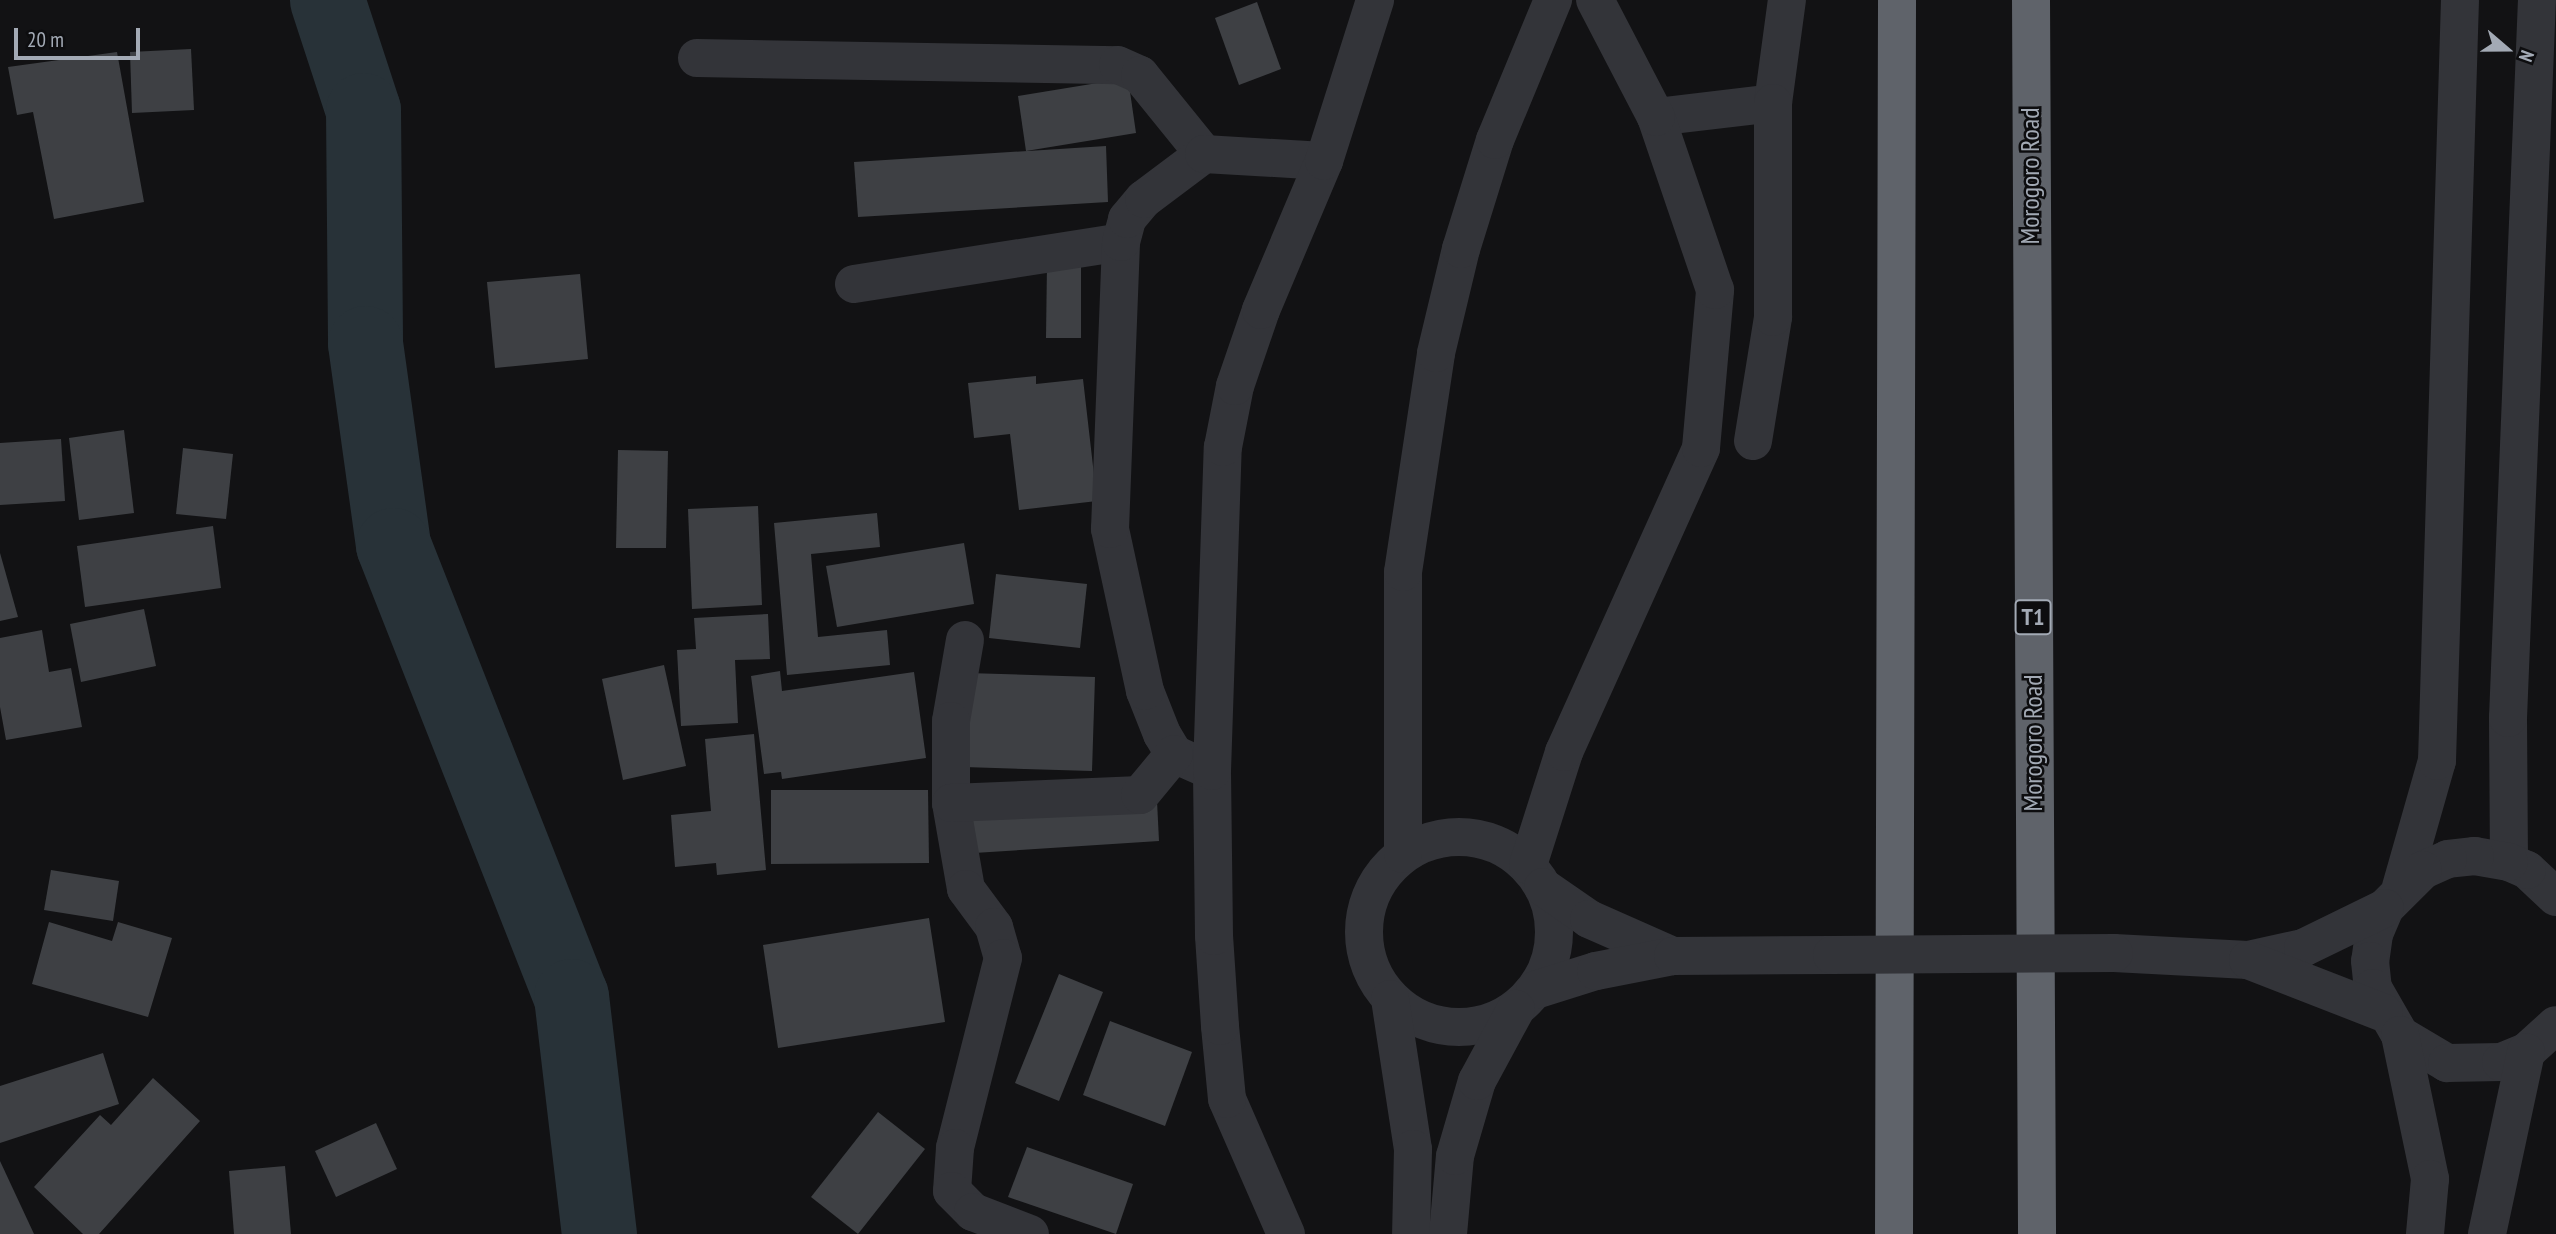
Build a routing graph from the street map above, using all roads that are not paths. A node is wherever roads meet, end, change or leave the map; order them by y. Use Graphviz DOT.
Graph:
graph roads {
  1 [pos="1375,0"];
  2 [pos="1595,0"];
  3 [pos="1787,0"];
  4 [pos="1897,0"];
  5 [pos="2031,0"];
  6 [pos="2460,0"];
  7 [pos="2537,0"];
  8 [pos="1549,10"];
  9 [pos="697,58"];
  10 [pos="1773,103"];
  11 [pos="1656,117"];
  12 [pos="1204,154"];
  13 [pos="1324,161"];
  14 [pos="1121,242"];
  15 [pos="854,284"];
  16 [pos="2541,349"];
  17 [pos="1753,441"];
  18 [pos="965,640"];
  19 [pos="1174,754"];
  20 [pos="1212,771"];
  21 [pos="951,803"];
  22 [pos="1403,854"];
  23 [pos="2509,862"];
  24 [pos="1536,876"];
  25 [pos="2393,897"];
  26 [pos="2556,897"];
  27 [pos="1673,956"];
  28 [pos="2248,960"];
  29 [pos="1390,999"];
  30 [pos="1525,999"];
  31 [pos="2392,1024"];
  32 [pos="2556,1025"];
  33 [pos="2526,1052"];
  34 [pos="1283,1233"];
  35 [pos="1030,1234"];
  36 [pos="1411,1234"];
  37 [pos="1448,1234"];
  38 [pos="1894,1234"];
  39 [pos="2037,1234"];
  40 [pos="2425,1234"];
  41 [pos="2487,1234"];
  1 -- 13 [label="street"];
  2 -- 11 [label="street"];
  3 -- 10 [label="street"];
  4 -- 38 [label="highway"];
  5 -- 39 [label="highway, Morogoro Road / T1"];
  6 -- 25 [label="street"];
  7 -- 16 [label="street"];
  8 -- 22 [label="street"];
  9 -- 12 [label="street"];
  10 -- 11 [label="street"];
  10 -- 17 [label="street"];
  11 -- 24 [label="street"];
  12 -- 13 [label="street"];
  12 -- 14 [label="street"];
  13 -- 20 [label="street"];
  14 -- 15 [label="street"];
  14 -- 19 [label="street"];
  16 -- 23 [label="street"];
  18 -- 21 [label="street"];
  19 -- 20 [label="street"];
  19 -- 21 [label="street"];
  20 -- 34 [label="street"];
  21 -- 35 [label="street"];
  22 -- 24 [label="street"];
  22 -- 29 [label="street"];
  23 -- 25 [label="street"];
  23 -- 26 [label="street"];
  24 -- 27 [label="street"];
  24 -- 30 [label="street"];
  25 -- 28 [label="street"];
  25 -- 31 [label="street"];
  27 -- 28 [label="street, bridge"];
  27 -- 30 [label="street"];
  28 -- 31 [label="street"];
  29 -- 30 [label="street"];
  29 -- 36 [label="street"];
  30 -- 37 [label="street"];
  31 -- 33 [label="street"];
  31 -- 40 [label="street"];
  32 -- 33 [label="street"];
  33 -- 41 [label="street"];
}
